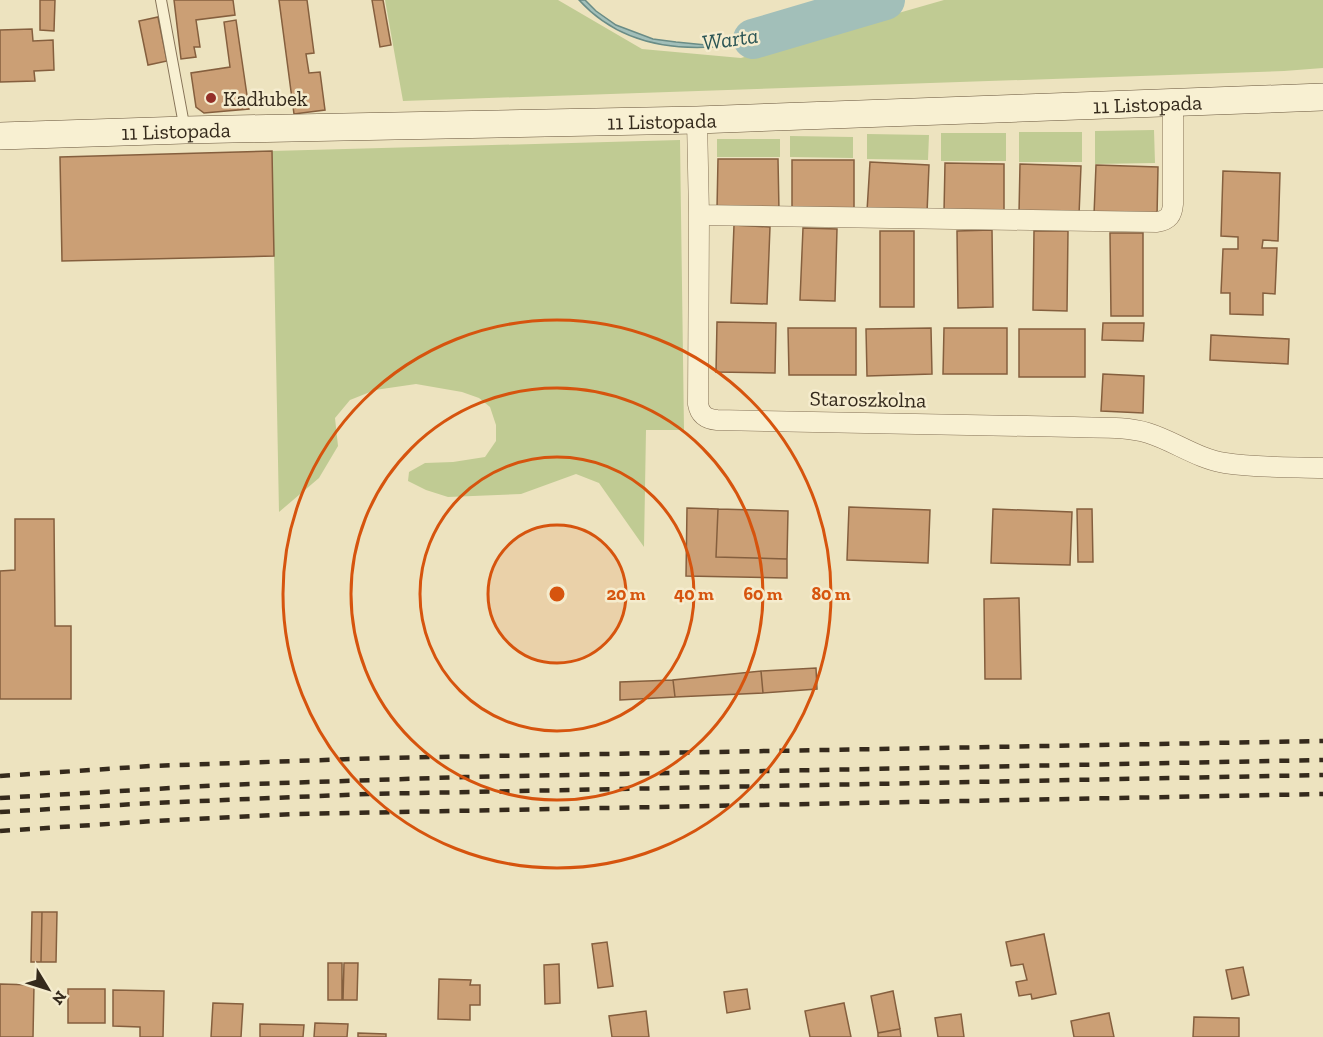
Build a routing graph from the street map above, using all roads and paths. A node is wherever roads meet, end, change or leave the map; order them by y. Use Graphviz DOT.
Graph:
graph roads {
  1 [pos="160,0"];
  2 [pos="1323,98"];
  3 [pos="1173,103"];
  4 [pos="697,120"];
  5 [pos="185,130"];
  6 [pos="0,136"];
  7 [pos="699,215"];
  8 [pos="1323,468"];
  1 -- 5 [label="lane"];
  2 -- 3 [label="street, 11 Listopada"];
  3 -- 4 [label="street, 11 Listopada"];
  3 -- 7 [label="street"];
  4 -- 5 [label="street, 11 Listopada"];
  4 -- 7 [label="street, Staroszkolna"];
  5 -- 6 [label="street, 11 Listopada"];
  7 -- 8 [label="street, Staroszkolna"];
}
